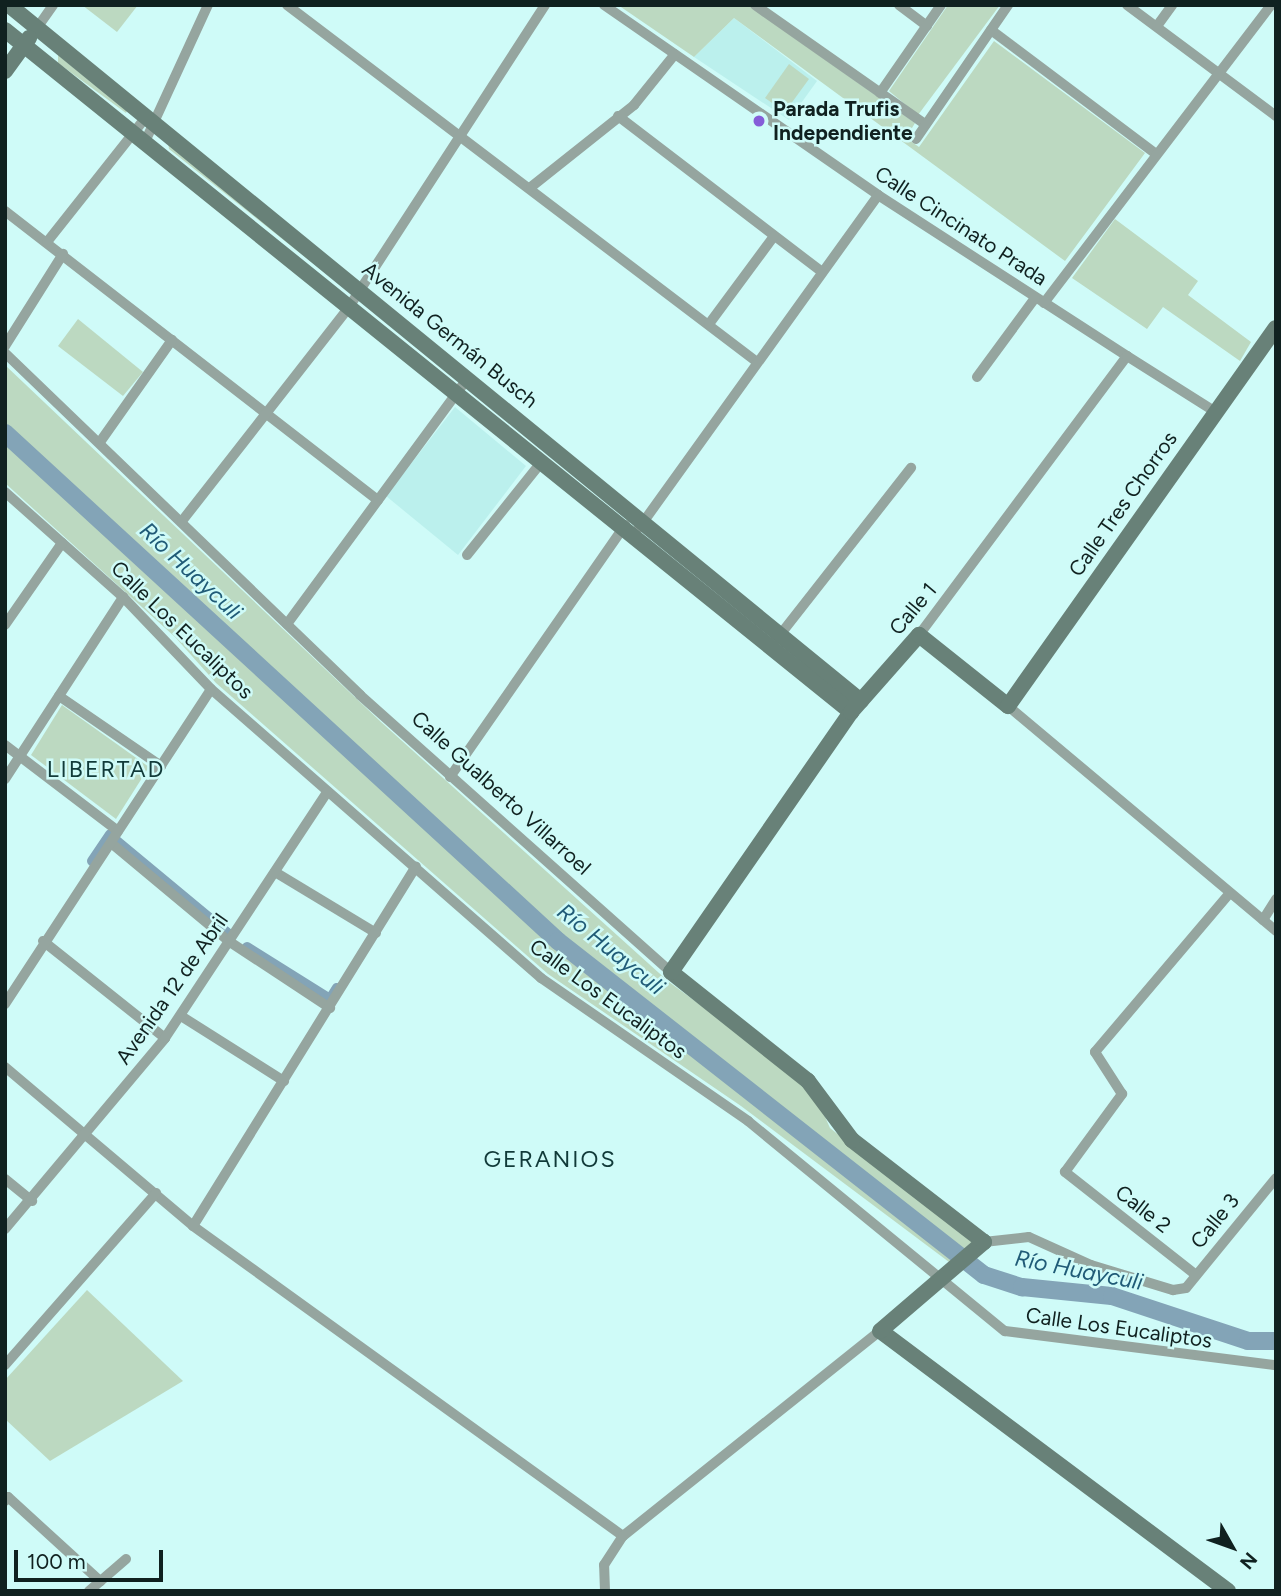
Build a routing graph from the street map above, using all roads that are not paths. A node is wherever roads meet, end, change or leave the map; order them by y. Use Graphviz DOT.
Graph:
graph roads {
  1 [pos="9,5"];
  2 [pos="53,5"];
  3 [pos="208,5"];
  4 [pos="287,5"];
  5 [pos="545,5"];
  6 [pos="604,5"];
  7 [pos="755,5"];
  8 [pos="899,5"];
  9 [pos="941,5"];
  10 [pos="1008,5"];
  11 [pos="1127,5"];
  12 [pos="1172,5"];
  13 [pos="1271,5"];
  14 [pos="927,26"];
  15 [pos="1157,26"];
  16 [pos="37,28"];
  17 [pos="5,30"];
  18 [pos="991,30"];
  19 [pos="24,46"];
  20 [pos="675,54"];
  21 [pos="5,71"];
  22 [pos="1218,73"];
  23 [pos="880,93"];
  24 [pos="618,116"];
  25 [pos="1276,116"];
  26 [pos="151,122"];
  27 [pos="925,124"];
  28 [pos="459,135"];
  29 [pos="138,139"];
  30 [pos="916,139"];
  31 [pos="1156,154"];
  32 [pos="531,187"];
  33 [pos="878,195"];
  34 [pos="5,211"];
  35 [pos="774,236"];
  36 [pos="47,242"];
  37 [pos="63,254"];
  38 [pos="822,272"];
  39 [pos="361,290"];
  40 [pos="1040,301"];
  41 [pos="349,307"];
  42 [pos="709,324"];
  43 [pos="1276,328"];
  44 [pos="172,340"];
  45 [pos="5,346"];
  46 [pos="5,353"];
  47 [pos="1128,356"];
  48 [pos="757,362"];
  49 [pos="468,377"];
  50 [pos="977,377"];
  51 [pos="454,396"];
  52 [pos="1214,411"];
  53 [pos="267,414"];
  54 [pos="100,442"];
  55 [pos="539,466"];
  56 [pos="911,468"];
  57 [pos="5,492"];
  58 [pos="378,500"];
  59 [pos="182,521"];
  60 [pos="633,526"];
  61 [pos="62,543"];
  62 [pos="467,555"];
  63 [pos="123,597"];
  64 [pos="287,624"];
  65 [pos="5,625"];
  66 [pos="919,635"];
  67 [pos="776,640"];
  68 [pos="211,689"];
  69 [pos="59,696"];
  70 [pos="1008,706"];
  71 [pos="856,707"];
  72 [pos="5,745"];
  73 [pos="21,757"];
  74 [pos="161,766"];
  75 [pos="450,777"];
  76 [pos="5,779"];
  77 [pos="327,792"];
  78 [pos="118,831"];
  79 [pos="111,842"];
  80 [pos="416,866"];
  81 [pos="275,872"];
  82 [pos="1229,894"];
  83 [pos="1276,900"];
  84 [pos="1262,920"];
  85 [pos="1276,931"];
  86 [pos="376,933"];
  87 [pos="43,941"];
  88 [pos="230,942"];
  89 [pos="671,972"];
  90 [pos="5,1004"];
  91 [pos="330,1008"];
  92 [pos="181,1016"];
  93 [pos="165,1038"];
  94 [pos="5,1067"];
  95 [pos="284,1081"];
  96 [pos="87,1134"];
  97 [pos="1276,1178"];
  98 [pos="5,1179"];
  99 [pos="156,1193"];
  100 [pos="32,1201"];
  101 [pos="7,1225"];
  102 [pos="193,1226"];
  103 [pos="979,1247"];
  104 [pos="1196,1276"];
  105 [pos="939,1282"];
  106 [pos="880,1331"];
  107 [pos="5,1365"];
  108 [pos="1276,1365"];
  109 [pos="5,1501"];
  110 [pos="622,1536"];
  111 [pos="125,1559"];
  112 [pos="100,1581"];
  113 [pos="89,1591"];
  114 [pos="605,1591"];
  115 [pos="1228,1591"];
  1 -- 16 [label="main road, Avenida Germán Busch"];
  2 -- 16 [label="street"];
  3 -- 26 [label="street"];
  4 -- 28 [label="street"];
  5 -- 28 [label="street"];
  6 -- 20 [label="street, Calle Cincinato Prada"];
  7 -- 23 [label="street"];
  8 -- 14 [label="street"];
  9 -- 14 [label="street"];
  10 -- 18 [label="street"];
  11 -- 15 [label="street"];
  12 -- 15 [label="street"];
  13 -- 22 [label="street"];
  14 -- 23 [label="street"];
  15 -- 22 [label="street"];
  16 -- 19 [label="main road"];
  16 -- 26 [label="main road, Avenida Germán Busch"];
  17 -- 19 [label="main road, Avenida Germán Busch"];
  18 -- 27 [label="street"];
  18 -- 31 [label="street"];
  19 -- 21 [label="main road"];
  19 -- 29 [label="main road, Avenida Germán Busch"];
  20 -- 24 [label="street"];
  20 -- 33 [label="street, Calle Cincinato Prada"];
  22 -- 25 [label="street"];
  22 -- 31 [label="street"];
  23 -- 27 [label="street"];
  24 -- 32 [label="street"];
  24 -- 35 [label="street"];
  26 -- 29 [label="street"];
  26 -- 29 [label="street"];
  26 -- 39 [label="main road, Avenida Germán Busch"];
  27 -- 30 [label="street"];
  28 -- 32 [label="street"];
  28 -- 39 [label="street"];
  29 -- 36 [label="street"];
  29 -- 41 [label="main road, Avenida Germán Busch"];
  31 -- 40 [label="street"];
  32 -- 42 [label="street"];
  33 -- 38 [label="street"];
  33 -- 40 [label="street, Calle Cincinato Prada"];
  34 -- 36 [label="street"];
  35 -- 38 [label="street"];
  35 -- 42 [label="street"];
  36 -- 37 [label="street"];
  37 -- 44 [label="street"];
  37 -- 45 [label="street"];
  38 -- 48 [label="street"];
  39 -- 41 [label="street"];
  39 -- 49 [label="main road, Avenida Germán Busch"];
  40 -- 47 [label="street, Calle Cincinato Prada"];
  40 -- 50 [label="street"];
  41 -- 51 [label="main road, Avenida Germán Busch"];
  41 -- 53 [label="street"];
  42 -- 48 [label="street"];
  43 -- 52 [label="main road, Calle Tres Chorros"];
  44 -- 53 [label="street"];
  44 -- 54 [label="street"];
  46 -- 54 [label="street, Calle Gualberto Villarroel"];
  47 -- 52 [label="street"];
  47 -- 66 [label="street, Calle 1"];
  48 -- 60 [label="street"];
  49 -- 51 [label="street"];
  49 -- 60 [label="main road, Avenida Germán Busch"];
  51 -- 55 [label="main road, Avenida Germán Busch"];
  51 -- 58 [label="street"];
  52 -- 70 [label="main road, Calle Tres Chorros"];
  53 -- 58 [label="street"];
  53 -- 59 [label="street"];
  54 -- 59 [label="street, Calle Gualberto Villarroel"];
  55 -- 60 [label="main road, Avenida Germán Busch"];
  55 -- 62 [label="street"];
  56 -- 67 [label="street"];
  57 -- 61 [label="street, Calle Los Eucaliptos"];
  58 -- 64 [label="street"];
  59 -- 64 [label="street, Calle Gualberto Villarroel"];
  60 -- 67 [label="main road, Avenida Germán Busch"];
  60 -- 75 [label="street"];
  61 -- 63 [label="street, Calle Los Eucaliptos"];
  61 -- 65 [label="street"];
  63 -- 68 [label="street, Calle Los Eucaliptos"];
  63 -- 69 [label="street"];
  64 -- 75 [label="street, Calle Gualberto Villarroel"];
  66 -- 70 [label="main road"];
  66 -- 71 [label="main road, Calle 1"];
  67 -- 71 [label="main road, Avenida Germán Busch"];
  68 -- 74 [label="street"];
  68 -- 77 [label="street, Calle Los Eucaliptos"];
  69 -- 73 [label="street"];
  69 -- 74 [label="street"];
  70 -- 82 [label="street"];
  71 -- 89 [label="main road, Calle 1"];
  72 -- 73 [label="street"];
  73 -- 76 [label="street"];
  73 -- 78 [label="street"];
  74 -- 78 [label="street"];
  75 -- 89 [label="street, Calle Gualberto Villarroel"];
  77 -- 80 [label="street, Calle Los Eucaliptos"];
  77 -- 81 [label="street, Avenida 12 de Abril"];
  78 -- 79 [label="street"];
  79 -- 87 [label="street"];
  79 -- 88 [label="street"];
  80 -- 86 [label="street"];
  80 -- 105 [label="street, Calle Los Eucaliptos"];
  81 -- 86 [label="street"];
  81 -- 88 [label="street, Avenida 12 de Abril"];
  82 -- 84 [label="street"];
  82 -- 104 [label="street, Calle 2"];
  83 -- 84 [label="street"];
  84 -- 85 [label="street"];
  86 -- 91 [label="street"];
  87 -- 90 [label="street"];
  87 -- 93 [label="street"];
  88 -- 91 [label="street"];
  88 -- 92 [label="street, Avenida 12 de Abril"];
  89 -- 103 [label="main road, Calle Gualberto Villarroel"];
  91 -- 95 [label="street"];
  92 -- 93 [label="street, Avenida 12 de Abril"];
  92 -- 95 [label="street"];
  93 -- 96 [label="street, Avenida 12 de Abril"];
  94 -- 96 [label="street"];
  95 -- 102 [label="street"];
  96 -- 99 [label="street"];
  96 -- 100 [label="street, Avenida 12 de Abril"];
  97 -- 104 [label="street, Calle 3"];
  98 -- 100 [label="street"];
  99 -- 102 [label="street"];
  99 -- 107 [label="street"];
  100 -- 101 [label="street, Avenida 12 de Abril"];
  102 -- 110 [label="street"];
  103 -- 104 [label="street, Calle 3"];
  103 -- 105 [label="main road"];
  105 -- 106 [label="main road"];
  105 -- 108 [label="street, Calle Los Eucaliptos"];
  106 -- 110 [label="street"];
  106 -- 115 [label="main road"];
  109 -- 112 [label="street"];
  110 -- 114 [label="street"];
  111 -- 112 [label="street"];
  112 -- 113 [label="street"];
}
